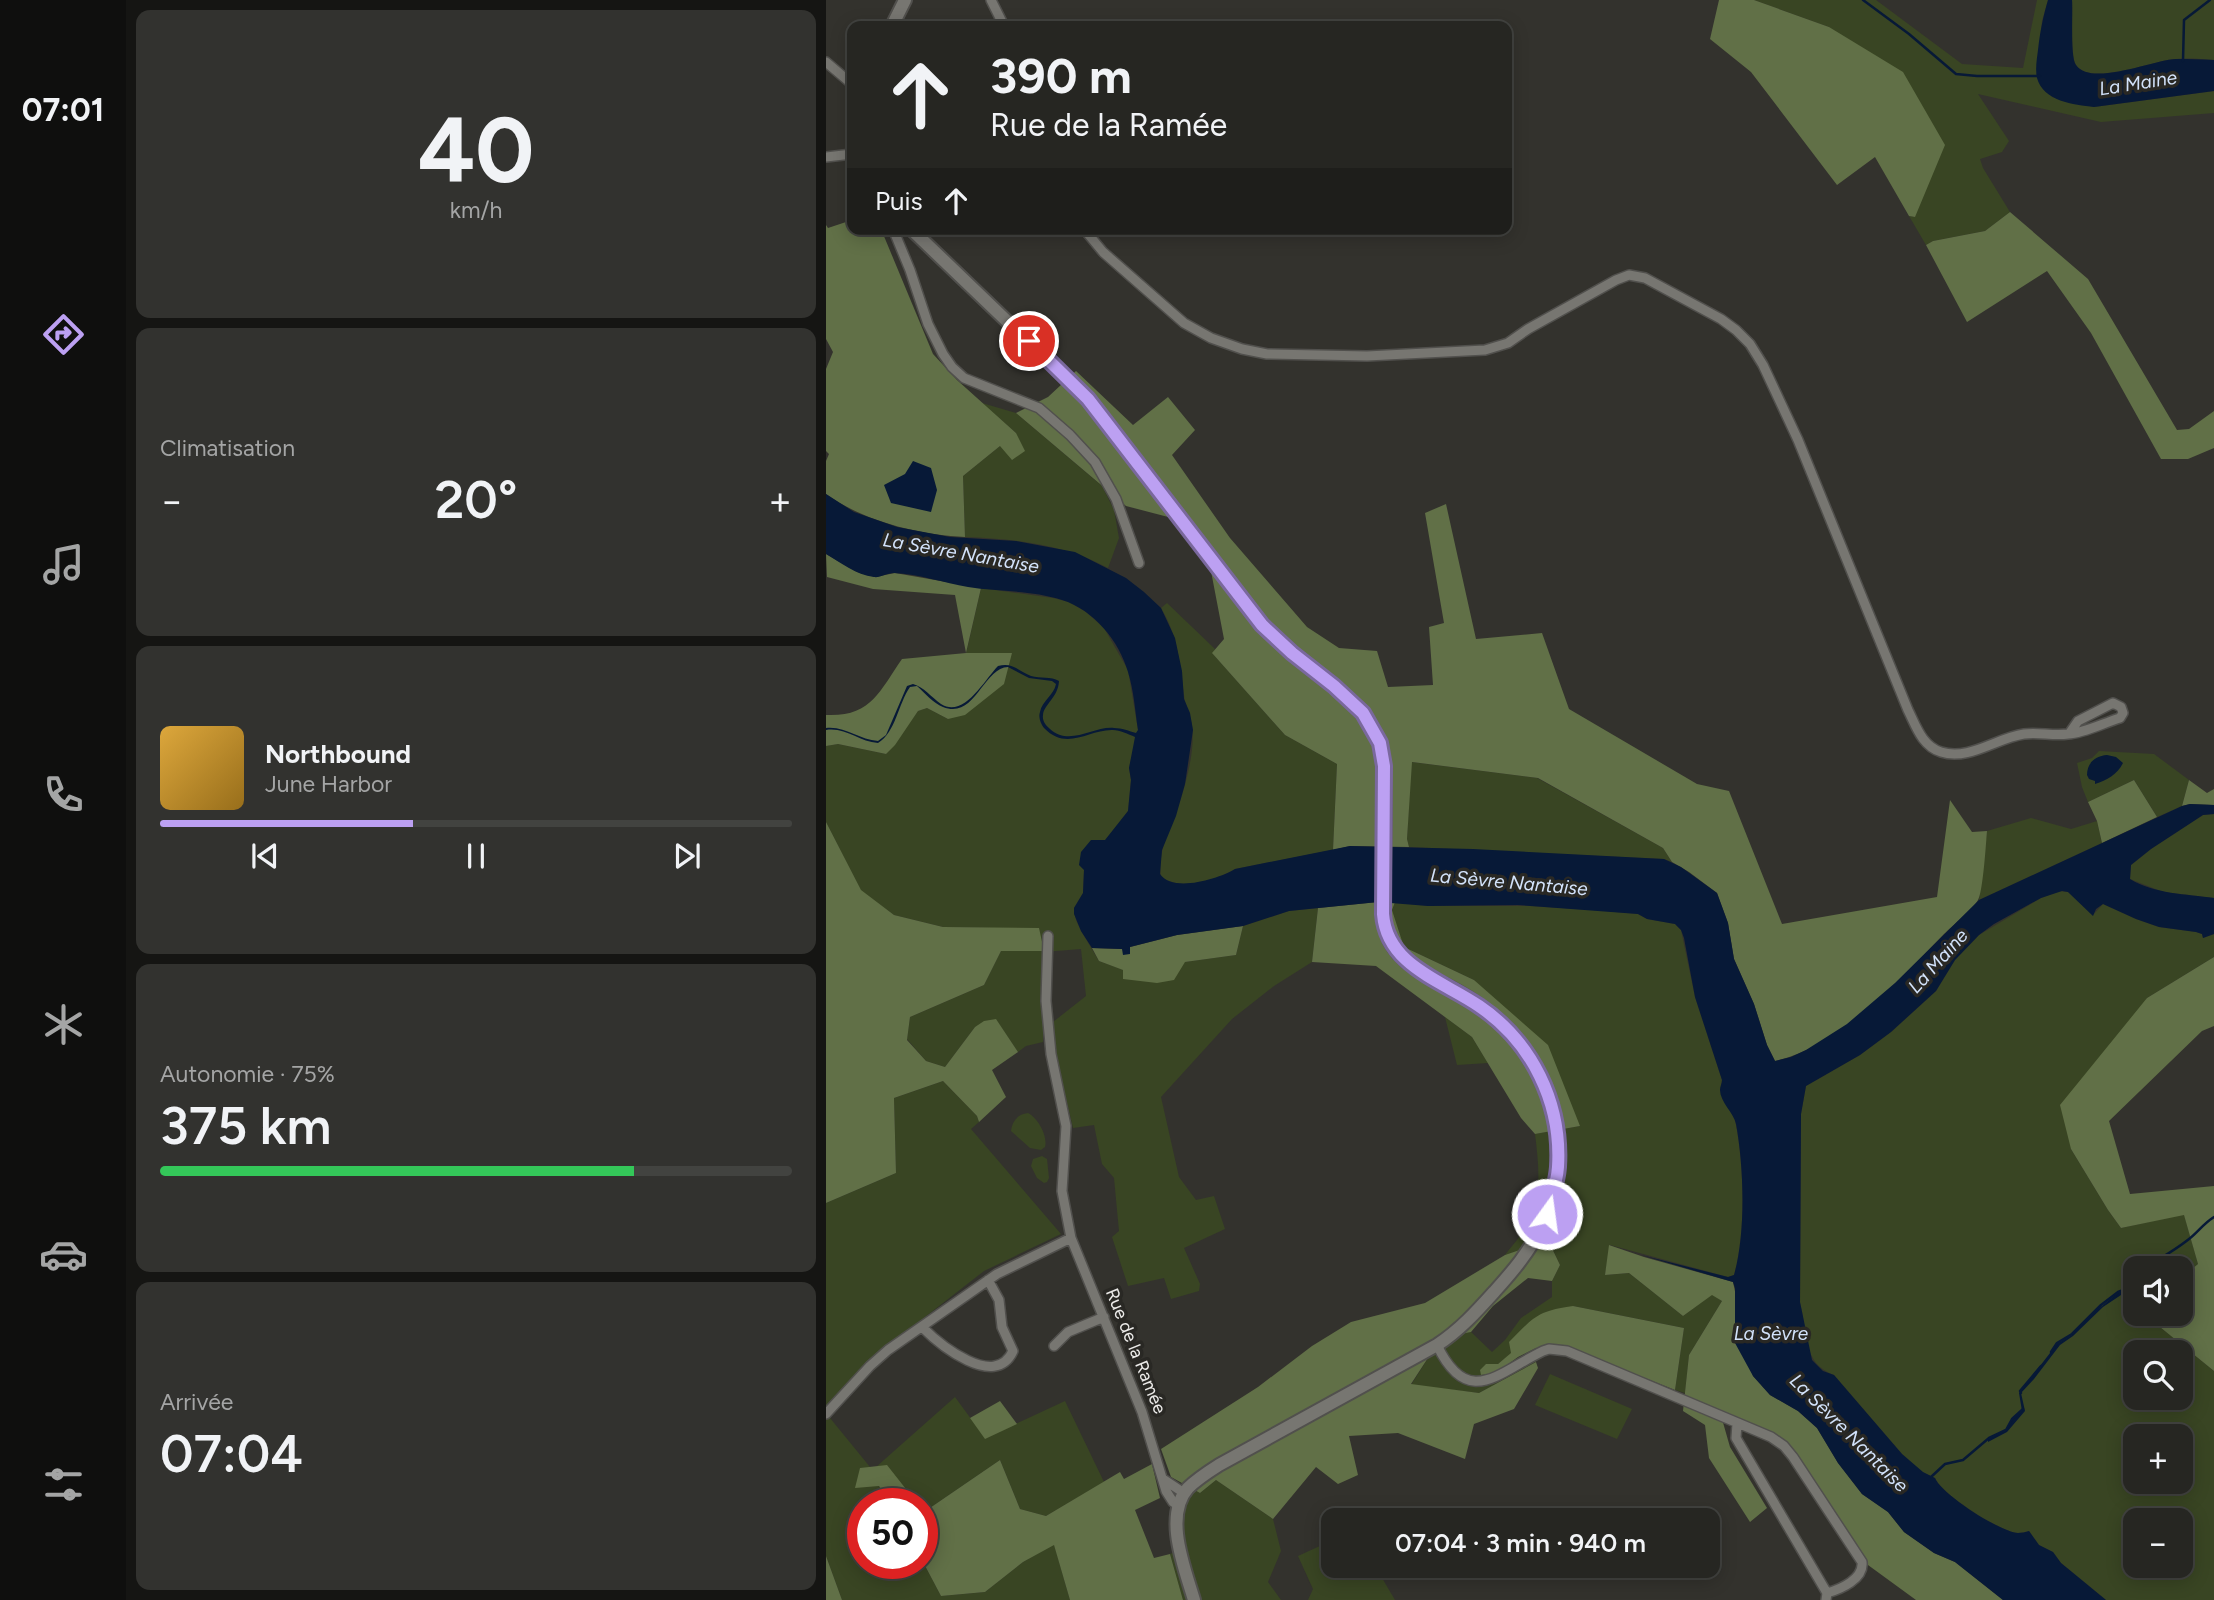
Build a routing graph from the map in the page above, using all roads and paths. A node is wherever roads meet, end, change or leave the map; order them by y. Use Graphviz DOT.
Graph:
graph roads {
  1 [pos="905,0"];
  2 [pos="991,0"];
  3 [pos="894,21"];
  4 [pos="1002,21"];
  5 [pos="826,62"];
  6 [pos="847,80"];
  7 [pos="847,155"];
  8 [pos="826,157"];
  9 [pos="895,235"];
  10 [pos="917,235"];
  11 [pos="1089,235"];
  12 [pos="1139,562"];
  13 [pos="2069,734"];
  14 [pos="1048,936"];
  15 [pos="1071,1238"];
  16 [pos="989,1280"];
  17 [pos="1104,1317"];
  18 [pos="922,1327"];
  19 [pos="1437,1345"];
  20 [pos="1054,1346"];
  21 [pos="826,1414"];
  22 [pos="1737,1423"];
  23 [pos="1163,1479"];
  24 [pos="1184,1493"];
  25 [pos="1178,1506"];
  26 [pos="1827,1597"];
  27 [pos="1194,1600"];
  1 -- 3 [label="main road"];
  2 -- 4 [label="street"];
  5 -- 6 [label="street"];
  7 -- 8 [label="street"];
  9 -- 12 [label="street"];
  10 -- 19 [label="main road"];
  11 -- 13 [label="street"];
  13 -- 13 [label="street"];
  14 -- 15 [label="street, Rue de la Ramée"];
  15 -- 16 [label="street"];
  15 -- 17 [label="street, Rue de la Ramée"];
  16 -- 18 [label="street"];
  16 -- 18 [label="street"];
  17 -- 20 [label="street"];
  17 -- 23 [label="street, Rue de la Ramée"];
  18 -- 21 [label="street"];
  19 -- 22 [label="street"];
  19 -- 24 [label="main road"];
  22 -- 26 [label="street"];
  22 -- 26 [label="street"];
  23 -- 24 [label="street"];
  23 -- 25 [label="street, Rue de la Ramée"];
  24 -- 25 [label="main road"];
  25 -- 27 [label="main road"];
}
